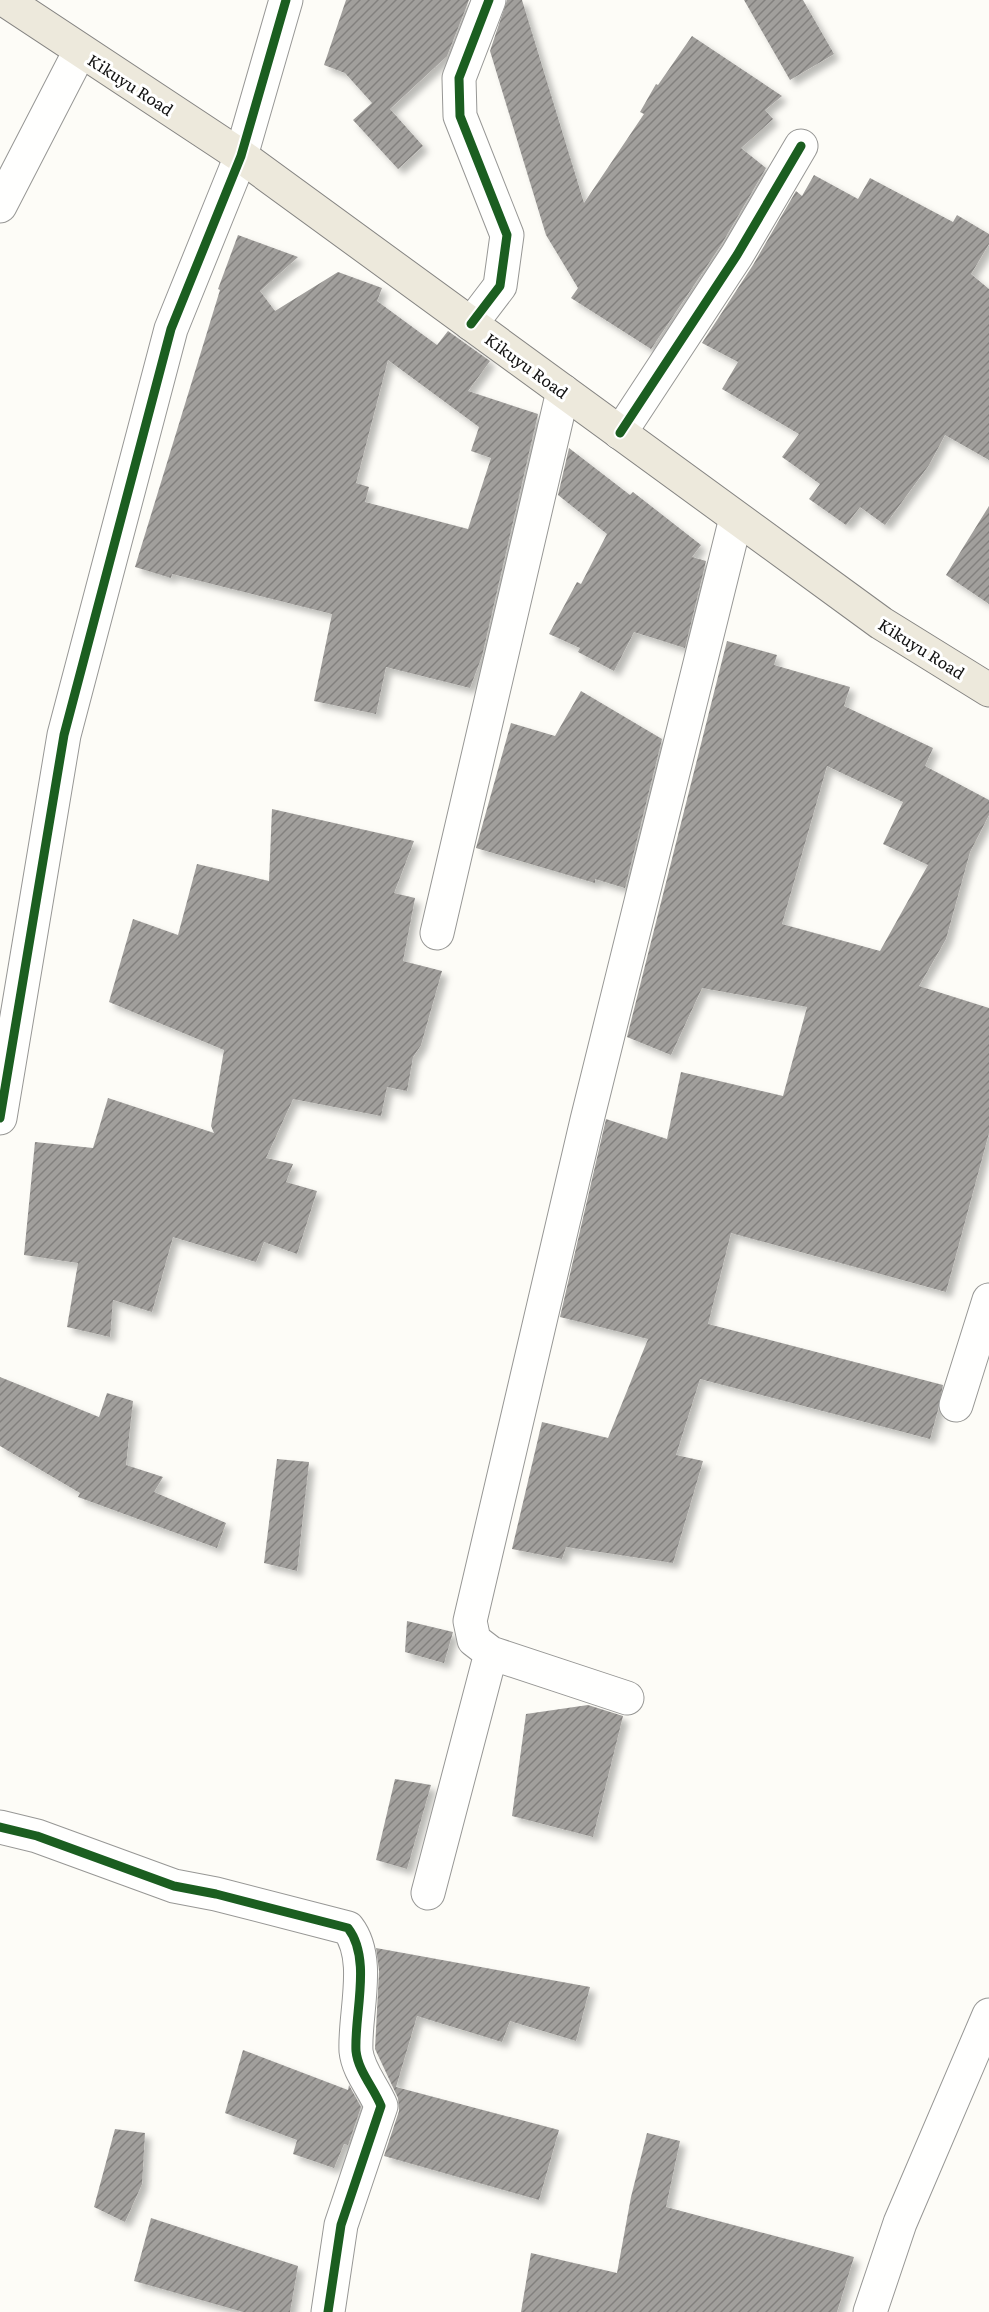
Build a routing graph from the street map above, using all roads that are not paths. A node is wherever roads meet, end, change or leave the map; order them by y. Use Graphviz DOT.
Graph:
graph roads {
  1 [pos="5,0"];
  2 [pos="286,0"];
  3 [pos="489,0"];
  4 [pos="80,51"];
  5 [pos="801,146"];
  6 [pos="241,156"];
  7 [pos="0,206"];
  8 [pos="471,324"];
  9 [pos="562,391"];
  10 [pos="620,433"];
  11 [pos="736,518"];
  12 [pos="985,680"];
  13 [pos="437,933"];
  14 [pos="0,1118"];
  15 [pos="989,1300"];
  16 [pos="956,1405"];
  17 [pos="491,1653"];
  18 [pos="627,1698"];
  19 [pos="0,1827"];
  20 [pos="428,1893"];
  21 [pos="989,2015"];
  22 [pos="328,2312"];
  23 [pos="870,2312"];
  1 -- 4 [label="main road, Kikuyu Road"];
  2 -- 6 [label="street"];
  3 -- 8 [label="street"];
  4 -- 6 [label="main road, Kikuyu Road"];
  4 -- 7 [label="street"];
  5 -- 10 [label="street"];
  6 -- 8 [label="main road, Kikuyu Road"];
  6 -- 14 [label="street"];
  8 -- 9 [label="main road, Kikuyu Road"];
  9 -- 10 [label="main road, Kikuyu Road"];
  9 -- 13 [label="street"];
  10 -- 11 [label="main road, Kikuyu Road"];
  11 -- 12 [label="main road, Kikuyu Road"];
  11 -- 17 [label="street"];
  15 -- 16 [label="street"];
  17 -- 18 [label="street"];
  17 -- 20 [label="street"];
  19 -- 22 [label="street"];
  21 -- 23 [label="street"];
}
